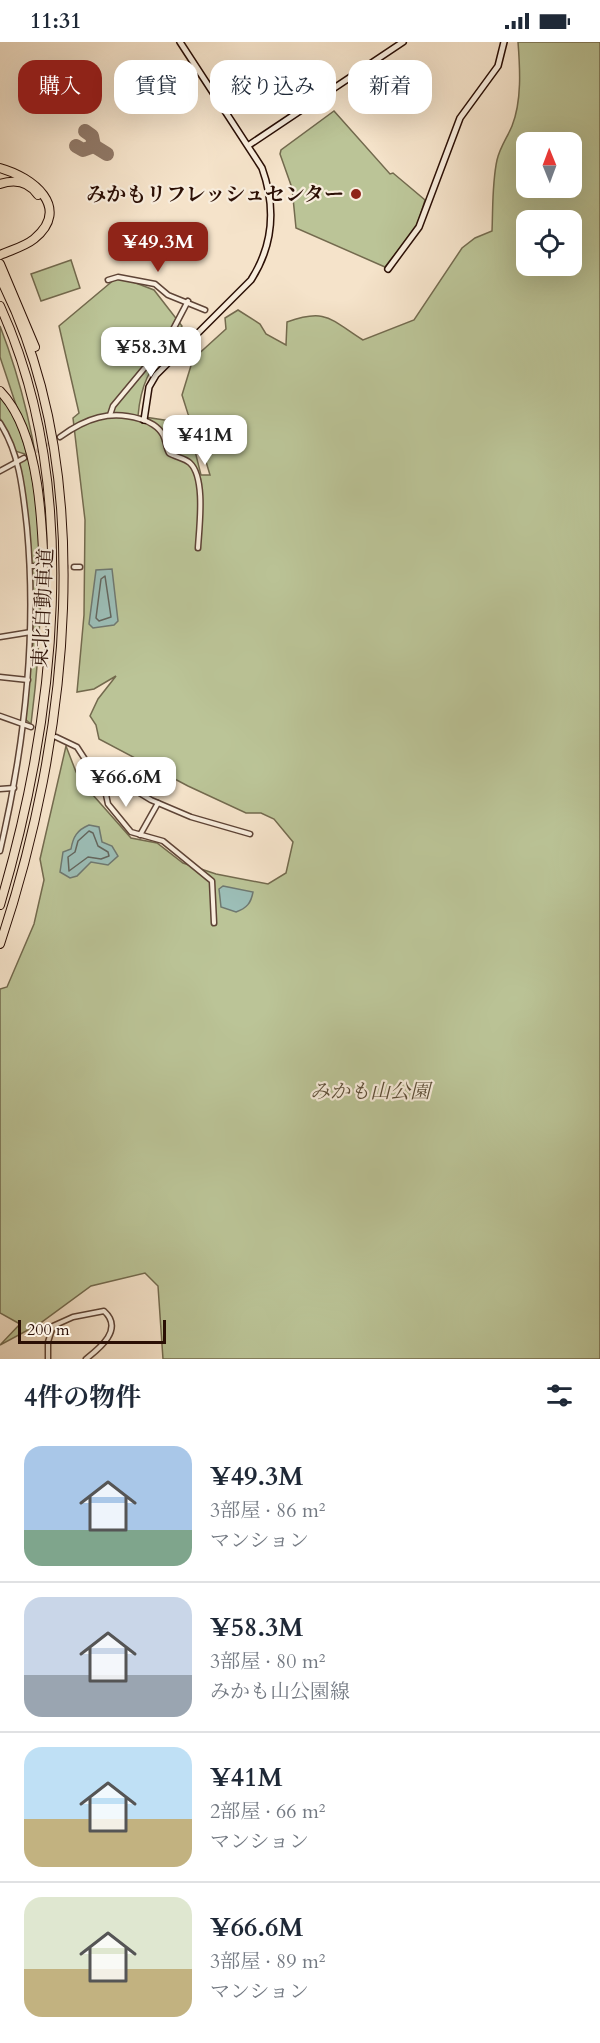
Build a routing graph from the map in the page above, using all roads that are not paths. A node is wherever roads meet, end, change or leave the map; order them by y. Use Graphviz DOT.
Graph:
graph roads {
  1 [pos="180,42"];
  2 [pos="403,42"];
  3 [pos="504,42"];
  4 [pos="393,45"];
  5 [pos="249,145"];
  6 [pos="0,168"];
  7 [pos="0,184"];
  8 [pos="2,252"];
  9 [pos="0,264"];
  10 [pos="388,269"];
  11 [pos="0,278"];
  12 [pos="108,280"];
  13 [pos="188,301"];
  14 [pos="0,306"];
  15 [pos="205,310"];
  16 [pos="36,366"];
  17 [pos="0,391"];
  18 [pos="110,414"];
  19 [pos="144,420"];
  20 [pos="0,423"];
  21 [pos="60,437"];
  22 [pos="24,458"];
  23 [pos="17,461"];
  24 [pos="0,471"];
  25 [pos="198,548"];
  26 [pos="30,566"];
  27 [pos="40,566"];
  28 [pos="74,567"];
  29 [pos="80,567"];
  30 [pos="31,632"];
  31 [pos="0,637"];
  32 [pos="48,639"];
  33 [pos="0,677"];
  34 [pos="28,680"];
  35 [pos="0,716"];
  36 [pos="24,723"];
  37 [pos="31,727"];
  38 [pos="56,737"];
  39 [pos="87,761"];
  40 [pos="14,788"];
  41 [pos="0,789"];
  42 [pos="158,803"];
  43 [pos="250,834"];
  44 [pos="140,835"];
  45 [pos="0,851"];
  46 [pos="0,905"];
  47 [pos="214,923"];
  48 [pos="0,944"];
  49 [pos="48,1359"];
  50 [pos="86,1359"];
  1 -- 5 [label="main road"];
  2 -- 4 [label="main road"];
  3 -- 10 [label="main road"];
  4 -- 5 [label="main road"];
  5 -- 19 [label="main road"];
  6 -- 8 [label="highway"];
  7 -- 8 [label="highway"];
  9 -- 16 [label="highway"];
  11 -- 16 [label="highway, 東北自動車道"];
  12 -- 13 [label="street"];
  13 -- 15 [label="street"];
  13 -- 18 [label="street"];
  14 -- 32 [label="highway, 東北自動車道"];
  16 -- 48 [label="highway, 東北自動車道"];
  17 -- 32 [label="highway"];
  18 -- 19 [label="street"];
  18 -- 21 [label="street"];
  19 -- 25 [label="street"];
  20 -- 23 [label="street"];
  22 -- 23 [label="street"];
  23 -- 24 [label="street"];
  23 -- 26 [label="street"];
  26 -- 27 [label="street"];
  26 -- 30 [label="street"];
  28 -- 29 [label="street"];
  30 -- 31 [label="street"];
  30 -- 34 [label="street"];
  32 -- 46 [label="highway, 東北自動車道"];
  33 -- 34 [label="street"];
  34 -- 36 [label="street"];
  35 -- 36 [label="street"];
  36 -- 37 [label="street"];
  36 -- 40 [label="street"];
  38 -- 39 [label="street"];
  39 -- 42 [label="street"];
  39 -- 44 [label="street"];
  40 -- 41 [label="street"];
  40 -- 45 [label="street"];
  42 -- 43 [label="street"];
  42 -- 44 [label="street"];
  44 -- 47 [label="street"];
  49 -- 50 [label="street"];
}
